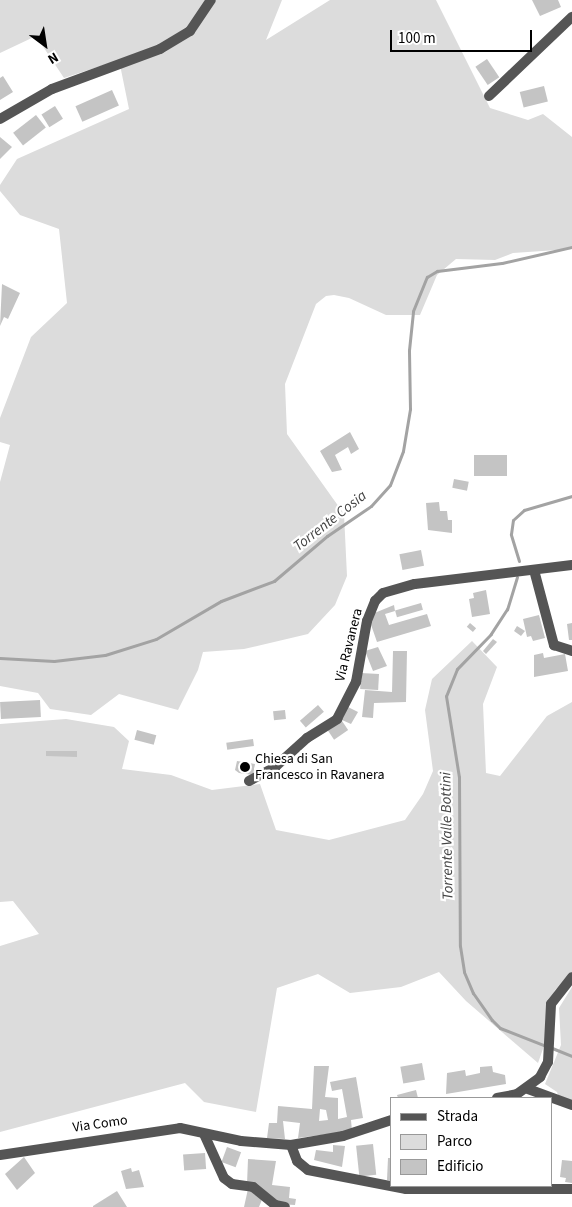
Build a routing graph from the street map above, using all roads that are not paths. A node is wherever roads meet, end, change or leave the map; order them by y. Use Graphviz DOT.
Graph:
graph roads {
  1 [pos="211,0"];
  2 [pos="572,17"];
  3 [pos="489,96"];
  4 [pos="0,119"];
  5 [pos="572,565"];
  6 [pos="530,571"];
  7 [pos="572,651"];
  8 [pos="249,781"];
  9 [pos="572,977"];
  10 [pos="528,1089"];
  11 [pos="500,1097"];
  12 [pos="550,1097"];
  13 [pos="552,1098"];
  14 [pos="572,1105"];
  15 [pos="390,1120"];
  16 [pos="204,1134"];
  17 [pos="291,1145"];
  18 [pos="0,1155"];
  19 [pos="390,1187"];
  20 [pos="391,1187"];
  21 [pos="572,1189"];
  22 [pos="285,1207"];
  1 -- 4 [label="street"];
  2 -- 3 [label="street"];
  5 -- 6 [label="street, Via Ravanera"];
  6 -- 7 [label="street"];
  6 -- 8 [label="street, Via Ravanera"];
  9 -- 10 [label="street"];
  10 -- 11 [label="street"];
  10 -- 12 [label="street"];
  13 -- 14 [label="street"];
  15 -- 17 [label="street, Via Como"];
  16 -- 17 [label="street, Via Como"];
  16 -- 18 [label="street, Via Como"];
  16 -- 22 [label="street"];
  17 -- 19 [label="street"];
  20 -- 21 [label="street"];
}
